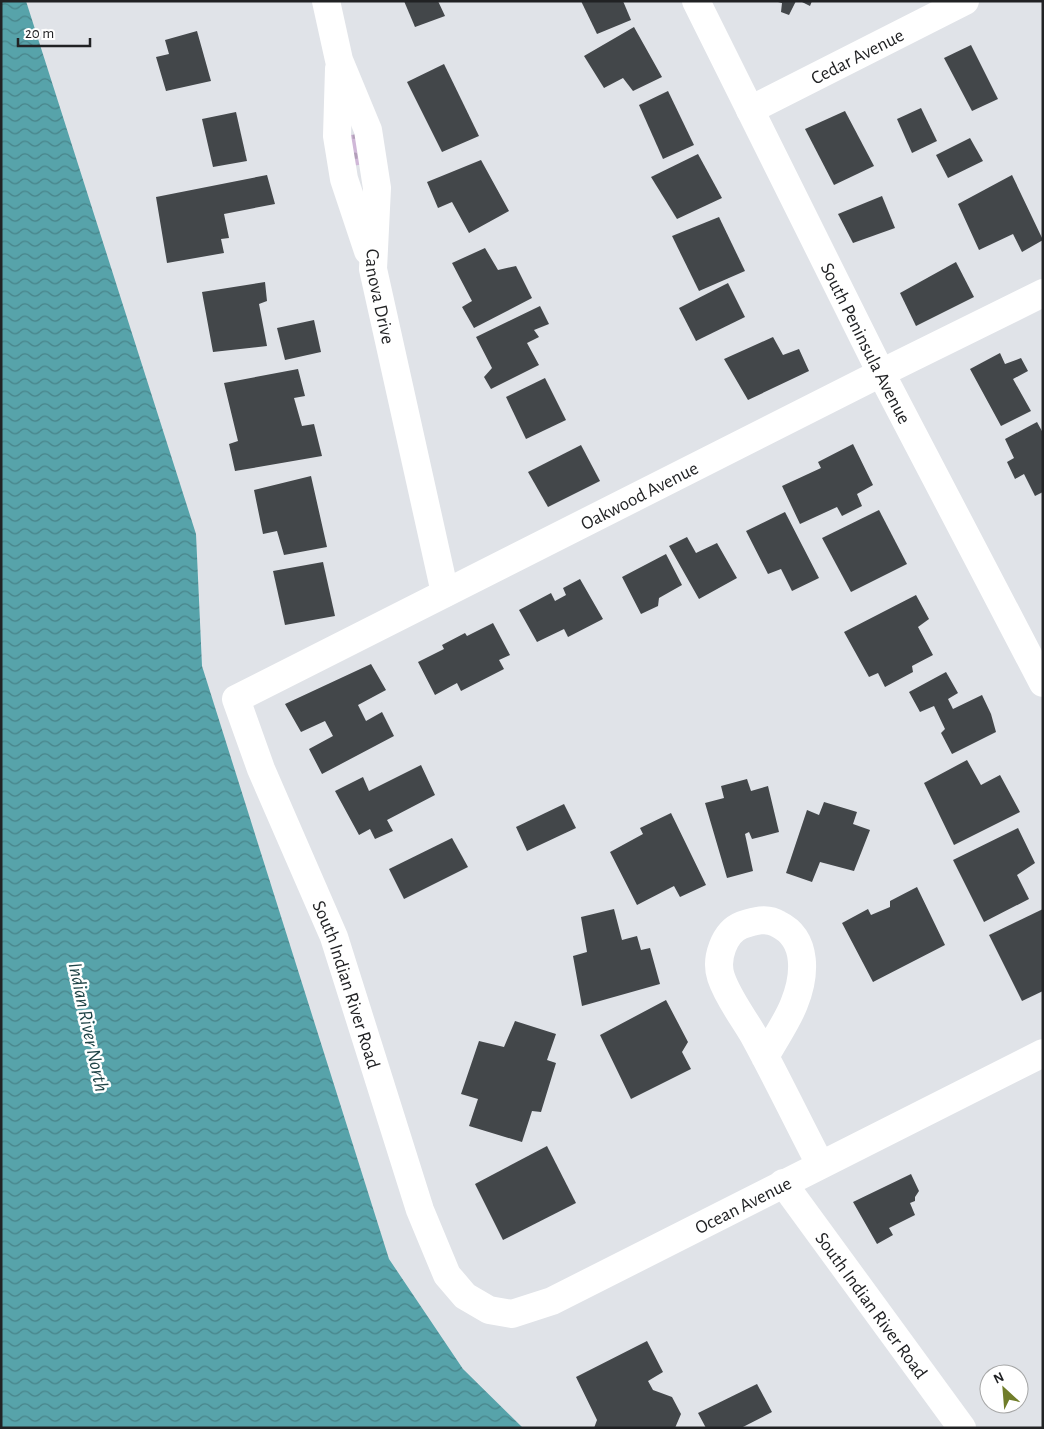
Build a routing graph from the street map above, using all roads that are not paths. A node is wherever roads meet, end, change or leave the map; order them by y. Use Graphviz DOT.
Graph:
graph roads {
  1 [pos="326,1"];
  2 [pos="696,1"];
  3 [pos="965,1"];
  4 [pos="750,110"];
  5 [pos="1043,293"];
  6 [pos="881,373"];
  7 [pos="445,593"];
  8 [pos="1043,683"];
  9 [pos="236,699"];
  10 [pos="1043,1053"];
  11 [pos="765,1057"];
  12 [pos="820,1164"];
  13 [pos="783,1183"];
  14 [pos="447,1275"];
  15 [pos="962,1428"];
  1 -- 7 [label="street, Canova Drive"];
  2 -- 4 [label="street, South Peninsula Avenue"];
  3 -- 4 [label="street, Cedar Avenue"];
  4 -- 6 [label="street, South Peninsula Avenue"];
  5 -- 6 [label="street, Oakwood Avenue"];
  6 -- 7 [label="street, Oakwood Avenue"];
  6 -- 8 [label="street, South Peninsula Avenue"];
  7 -- 9 [label="street, Oakwood Avenue"];
  9 -- 14 [label="street, South Indian River Road"];
  10 -- 12 [label="street, Ocean Avenue"];
  11 -- 12 [label="street"];
  12 -- 13 [label="street, Ocean Avenue"];
  13 -- 14 [label="street, Ocean Avenue"];
  13 -- 15 [label="street, South Indian River Road"];
}
